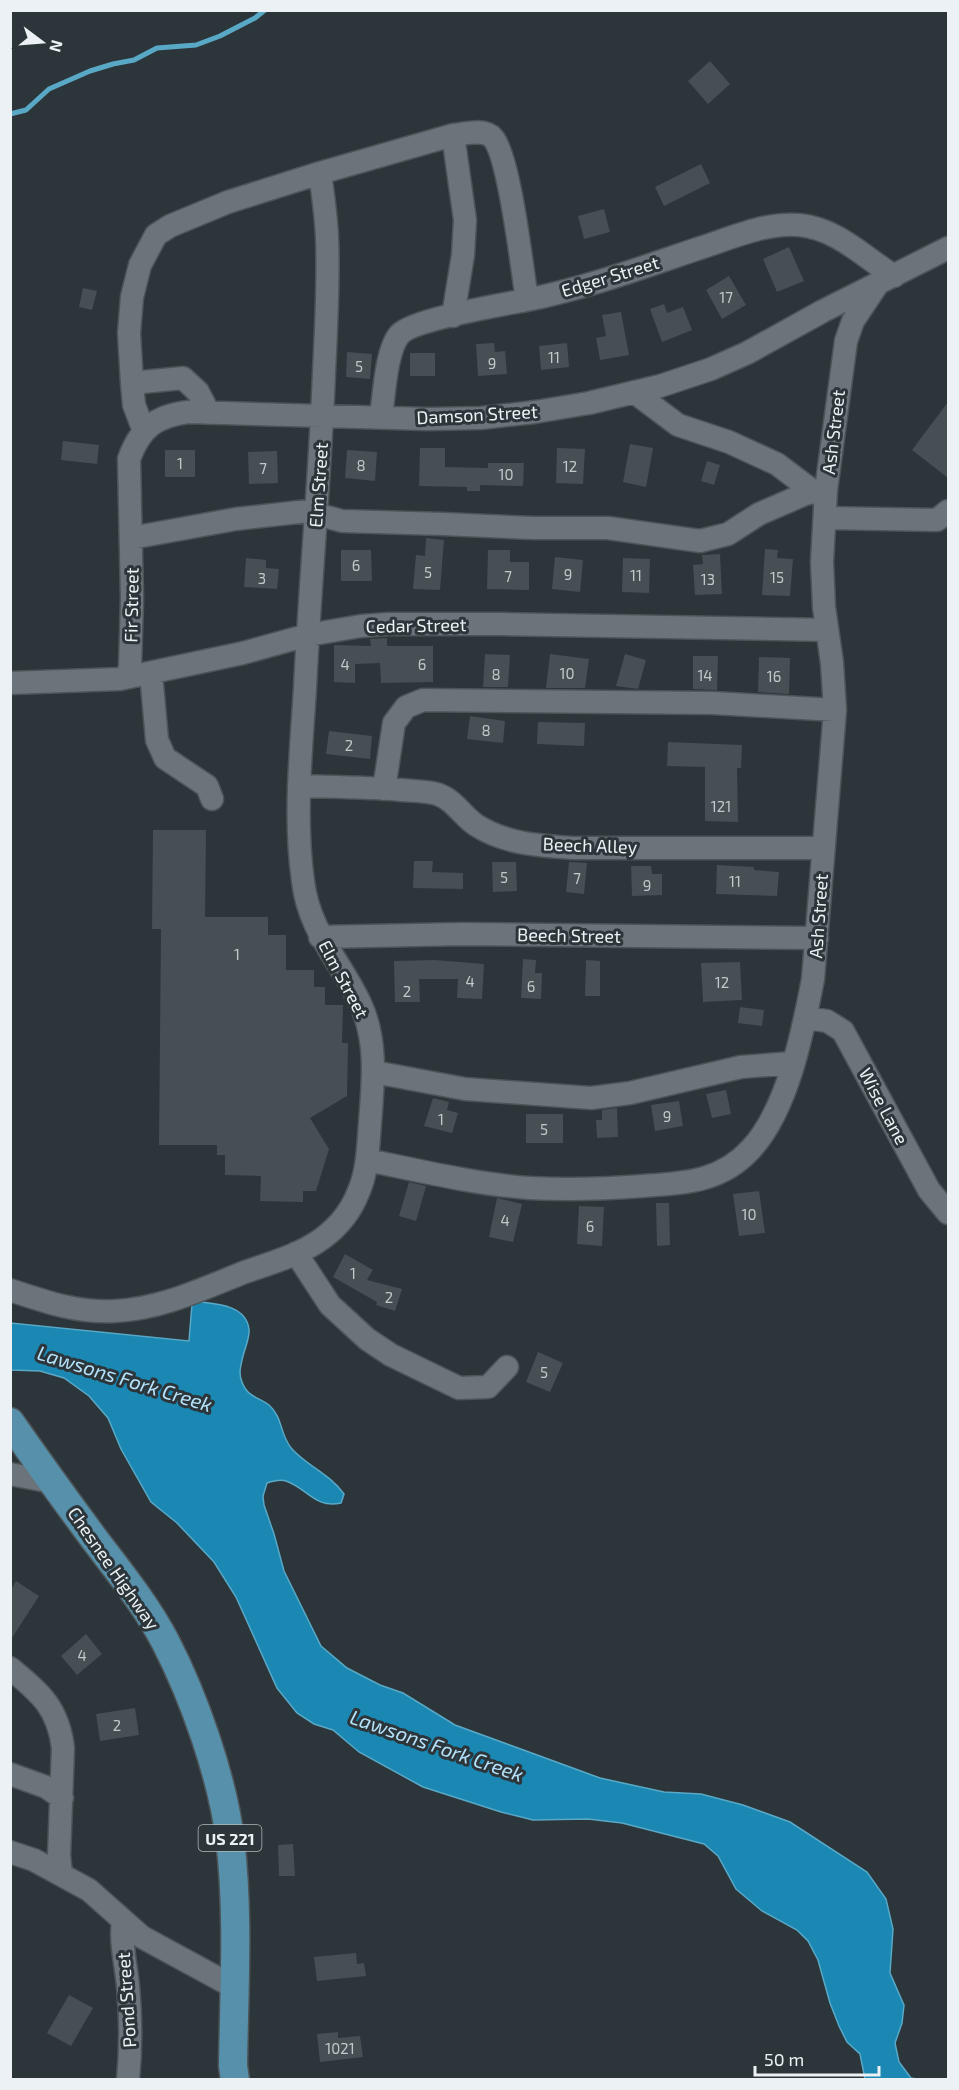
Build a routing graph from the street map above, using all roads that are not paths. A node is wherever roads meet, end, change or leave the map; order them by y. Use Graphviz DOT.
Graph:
graph roads {
  1 [pos="453,135"];
  2 [pos="320,173"];
  3 [pos="948,248"];
  4 [pos="885,281"];
  5 [pos="527,300"];
  6 [pos="453,316"];
  7 [pos="132,383"];
  8 [pos="634,392"];
  9 [pos="209,413"];
  10 [pos="323,416"];
  11 [pos="381,417"];
  12 [pos="144,430"];
  13 [pos="820,491"];
  14 [pos="948,511"];
  15 [pos="316,512"];
  16 [pos="825,518"];
  17 [pos="131,535"];
  18 [pos="827,630"];
  19 [pos="308,635"];
  20 [pos="151,673"];
  21 [pos="127,677"];
  22 [pos="10,682"];
  23 [pos="835,710"];
  24 [pos="299,786"];
  25 [pos="384,789"];
  26 [pos="212,799"];
  27 [pos="823,848"];
  28 [pos="320,937"];
  29 [pos="818,939"];
  30 [pos="806,1018"];
  31 [pos="793,1063"];
  32 [pos="374,1072"];
  33 [pos="367,1160"];
  34 [pos="948,1213"];
  35 [pos="296,1253"];
  36 [pos="10,1290"];
  37 [pos="507,1367"];
  38 [pos="10,1422"];
  39 [pos="10,1474"];
  40 [pos="52,1482"];
  41 [pos="10,1668"];
  42 [pos="10,1774"];
  43 [pos="62,1798"];
  44 [pos="10,1852"];
  45 [pos="61,1874"];
  46 [pos="123,1921"];
  47 [pos="234,1988"];
  48 [pos="128,2079"];
  49 [pos="235,2079"];
  1 -- 2 [label="street"];
  1 -- 5 [label="street"];
  1 -- 6 [label="street"];
  2 -- 7 [label="street"];
  2 -- 10 [label="street, Elm Street"];
  3 -- 4 [label="street, Damson Street"];
  4 -- 5 [label="street, Edger Street"];
  4 -- 8 [label="street, Damson Street"];
  4 -- 13 [label="street, Ash Street"];
  5 -- 6 [label="street, Edger Street"];
  6 -- 11 [label="street, Edger Street"];
  7 -- 9 [label="street"];
  7 -- 12 [label="street"];
  8 -- 11 [label="street, Damson Street"];
  8 -- 13 [label="street"];
  9 -- 10 [label="street, Damson Street"];
  9 -- 12 [label="street, Damson Street"];
  10 -- 11 [label="street, Damson Street"];
  10 -- 15 [label="street, Elm Street"];
  12 -- 17 [label="street"];
  13 -- 15 [label="street"];
  13 -- 16 [label="street, Ash Street"];
  14 -- 16 [label="street"];
  15 -- 17 [label="street"];
  15 -- 19 [label="street, Elm Street"];
  16 -- 18 [label="street, Ash Street"];
  17 -- 21 [label="street, Fir Street"];
  18 -- 19 [label="street, Cedar Street"];
  18 -- 23 [label="street, Ash Street"];
  19 -- 20 [label="street, Cedar Street"];
  19 -- 24 [label="street, Elm Street"];
  20 -- 21 [label="street, Cedar Street"];
  20 -- 26 [label="street"];
  21 -- 22 [label="street, Cedar Street"];
  23 -- 25 [label="street"];
  23 -- 27 [label="street, Ash Street"];
  24 -- 25 [label="street, Beech Alley"];
  24 -- 28 [label="street, Elm Street"];
  25 -- 27 [label="street, Beech Alley"];
  27 -- 29 [label="street, Ash Street"];
  28 -- 29 [label="street, Beech Street"];
  28 -- 32 [label="street, Elm Street"];
  29 -- 30 [label="street, Ash Street"];
  30 -- 31 [label="street, Ash Street"];
  30 -- 34 [label="street, Wise Lane"];
  31 -- 32 [label="street"];
  31 -- 33 [label="street, Ash Street"];
  32 -- 33 [label="street, Elm Street"];
  33 -- 35 [label="street, Elm Street"];
  35 -- 36 [label="street, Elm Street"];
  35 -- 37 [label="street"];
  38 -- 40 [label="main road, Chesnee Highway / US 221"];
  39 -- 40 [label="street"];
  40 -- 47 [label="main road, Chesnee Highway / US 221"];
  41 -- 43 [label="street"];
  42 -- 43 [label="street"];
  43 -- 45 [label="street"];
  44 -- 45 [label="street"];
  45 -- 46 [label="street"];
  46 -- 47 [label="street"];
  46 -- 48 [label="street, Pond Street"];
  47 -- 49 [label="main road, Chesnee Highway / US 221"];
}
